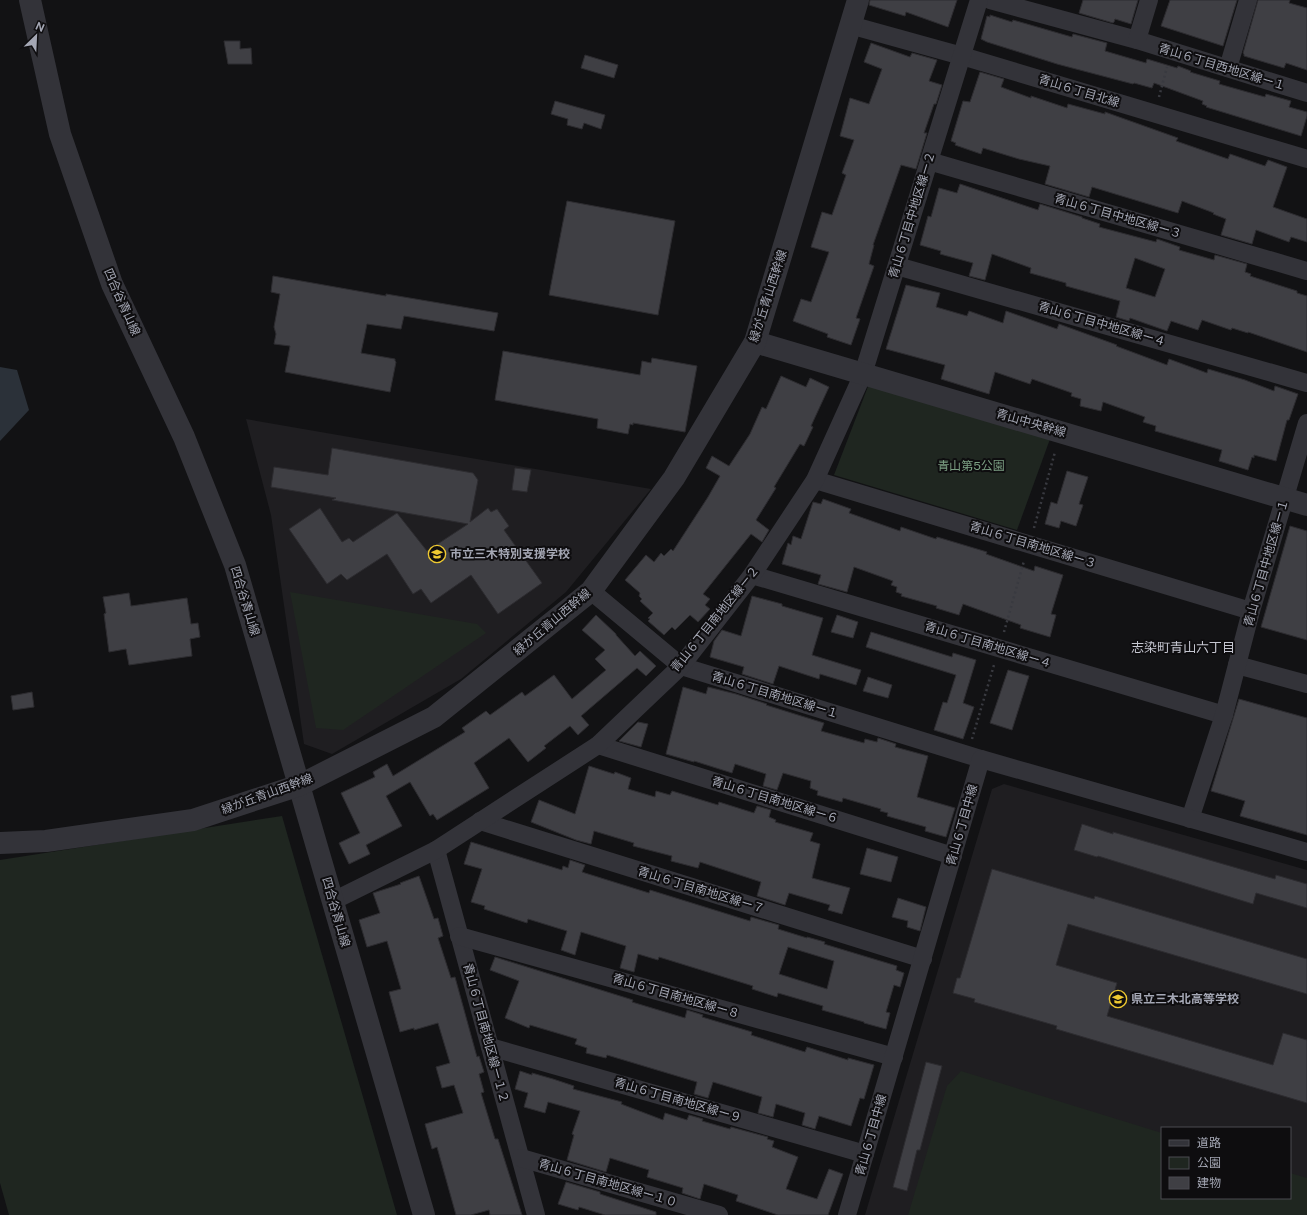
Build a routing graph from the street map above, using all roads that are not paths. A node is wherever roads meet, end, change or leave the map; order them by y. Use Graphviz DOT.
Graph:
graph roads {
  1 [pos="30,0"];
  2 [pos="858,0"];
  3 [pos="979,0"];
  4 [pos="990,0"];
  5 [pos="1149,0"];
  6 [pos="1248,0"];
  7 [pos="850,24"];
  8 [pos="1138,40"];
  9 [pos="962,56"];
  10 [pos="1228,68"];
  11 [pos="1307,93"];
  12 [pos="1307,159"];
  13 [pos="929,161"];
  14 [pos="897,266"];
  15 [pos="1307,271"];
  16 [pos="755,342"];
  17 [pos="863,374"];
  18 [pos="1307,383"];
  19 [pos="1307,423"];
  20 [pos="815,480"];
  21 [pos="1284,498"];
  22 [pos="1307,505"];
  23 [pos="752,575"];
  24 [pos="591,591"];
  25 [pos="1252,611"];
  26 [pos="1237,665"];
  27 [pos="681,666"];
  28 [pos="1307,684"];
  29 [pos="1224,715"];
  30 [pos="598,745"];
  31 [pos="974,757"];
  32 [pos="300,785"];
  33 [pos="1190,819"];
  34 [pos="480,821"];
  35 [pos="0,843"];
  36 [pos="436,850"];
  37 [pos="1307,852"];
  38 [pos="953,856"];
  39 [pos="333,901"];
  40 [pos="459,936"];
  41 [pos="922,959"];
  42 [pos="490,1047"];
  43 [pos="894,1057"];
  44 [pos="865,1154"];
  45 [pos="521,1158"];
  46 [pos="424,1215"];
  47 [pos="536,1215"];
  48 [pos="719,1215"];
  49 [pos="847,1215"];
  1 -- 32 [label="street, 四合谷青山線"];
  2 -- 7 [label="street, 緑が丘青山西幹線"];
  3 -- 9 [label="street, 青山６丁目中地区線ー２"];
  4 -- 8 [label="street, 青山６丁目西地区線ー１"];
  5 -- 8 [label="street"];
  6 -- 10 [label="street"];
  7 -- 9 [label="street, 青山６丁目北線"];
  7 -- 16 [label="street, 緑が丘青山西幹線"];
  8 -- 10 [label="street, 青山６丁目西地区線ー１"];
  9 -- 12 [label="street, 青山６丁目北線"];
  9 -- 13 [label="street, 青山６丁目中地区線ー２"];
  10 -- 11 [label="street, 青山６丁目西地区線ー１"];
  13 -- 14 [label="street, 青山６丁目中地区線ー２"];
  13 -- 15 [label="street, 青山６丁目中地区線ー３"];
  14 -- 17 [label="street, 青山６丁目中地区線ー２"];
  14 -- 18 [label="street, 青山６丁目中地区線ー４"];
  16 -- 17 [label="street, 青山中央幹線"];
  16 -- 24 [label="street, 緑が丘青山西幹線"];
  17 -- 20 [label="street, 青山６丁目南地区線ー２"];
  17 -- 21 [label="street, 青山中央幹線"];
  19 -- 21 [label="street, 青山６丁目中地区線ー１"];
  20 -- 23 [label="street, 青山６丁目南地区線ー２"];
  20 -- 25 [label="street, 青山６丁目南地区線ー３"];
  21 -- 22 [label="street, 青山中央幹線"];
  21 -- 25 [label="street, 青山６丁目中地区線ー１"];
  23 -- 27 [label="street, 青山６丁目南地区線ー２"];
  23 -- 29 [label="street, 青山６丁目南地区線ー４"];
  24 -- 27 [label="street, 青山６丁目南地区線ー１"];
  24 -- 32 [label="street, 緑が丘青山西幹線"];
  25 -- 26 [label="street, 青山６丁目中地区線ー１"];
  26 -- 28 [label="street"];
  26 -- 29 [label="street, 青山６丁目中地区線ー１"];
  27 -- 30 [label="street, 青山６丁目南地区線ー２"];
  27 -- 31 [label="street, 青山６丁目南地区線ー１"];
  29 -- 33 [label="street, 青山６丁目中地区線ー１"];
  30 -- 34 [label="street, 青山６丁目南地区線ー２"];
  30 -- 38 [label="street, 青山６丁目南地区線ー６"];
  31 -- 33 [label="street"];
  31 -- 38 [label="street, 青山６丁目中線"];
  32 -- 35 [label="street, 緑が丘青山西幹線"];
  32 -- 39 [label="street, 四合谷青山線"];
  33 -- 37 [label="street"];
  34 -- 36 [label="street, 青山６丁目南地区線ー２"];
  34 -- 41 [label="street, 青山６丁目南地区線ー７"];
  36 -- 39 [label="street, 青山６丁目南地区線ー２"];
  36 -- 40 [label="street, 青山６丁目南地区線ー１２"];
  38 -- 41 [label="street, 青山６丁目中線"];
  39 -- 46 [label="street, 四合谷青山線"];
  40 -- 42 [label="street, 青山６丁目南地区線ー１２"];
  40 -- 43 [label="street, 青山６丁目南地区線ー８"];
  41 -- 43 [label="street, 青山６丁目中線"];
  42 -- 44 [label="street, 青山６丁目南地区線ー９"];
  42 -- 45 [label="street, 青山６丁目南地区線ー１２"];
  43 -- 44 [label="street, 青山６丁目中線"];
  44 -- 49 [label="street, 青山６丁目中線"];
  45 -- 47 [label="street, 青山６丁目南地区線ー１２"];
  45 -- 48 [label="street, 青山６丁目南地区線ー１０"];
}
